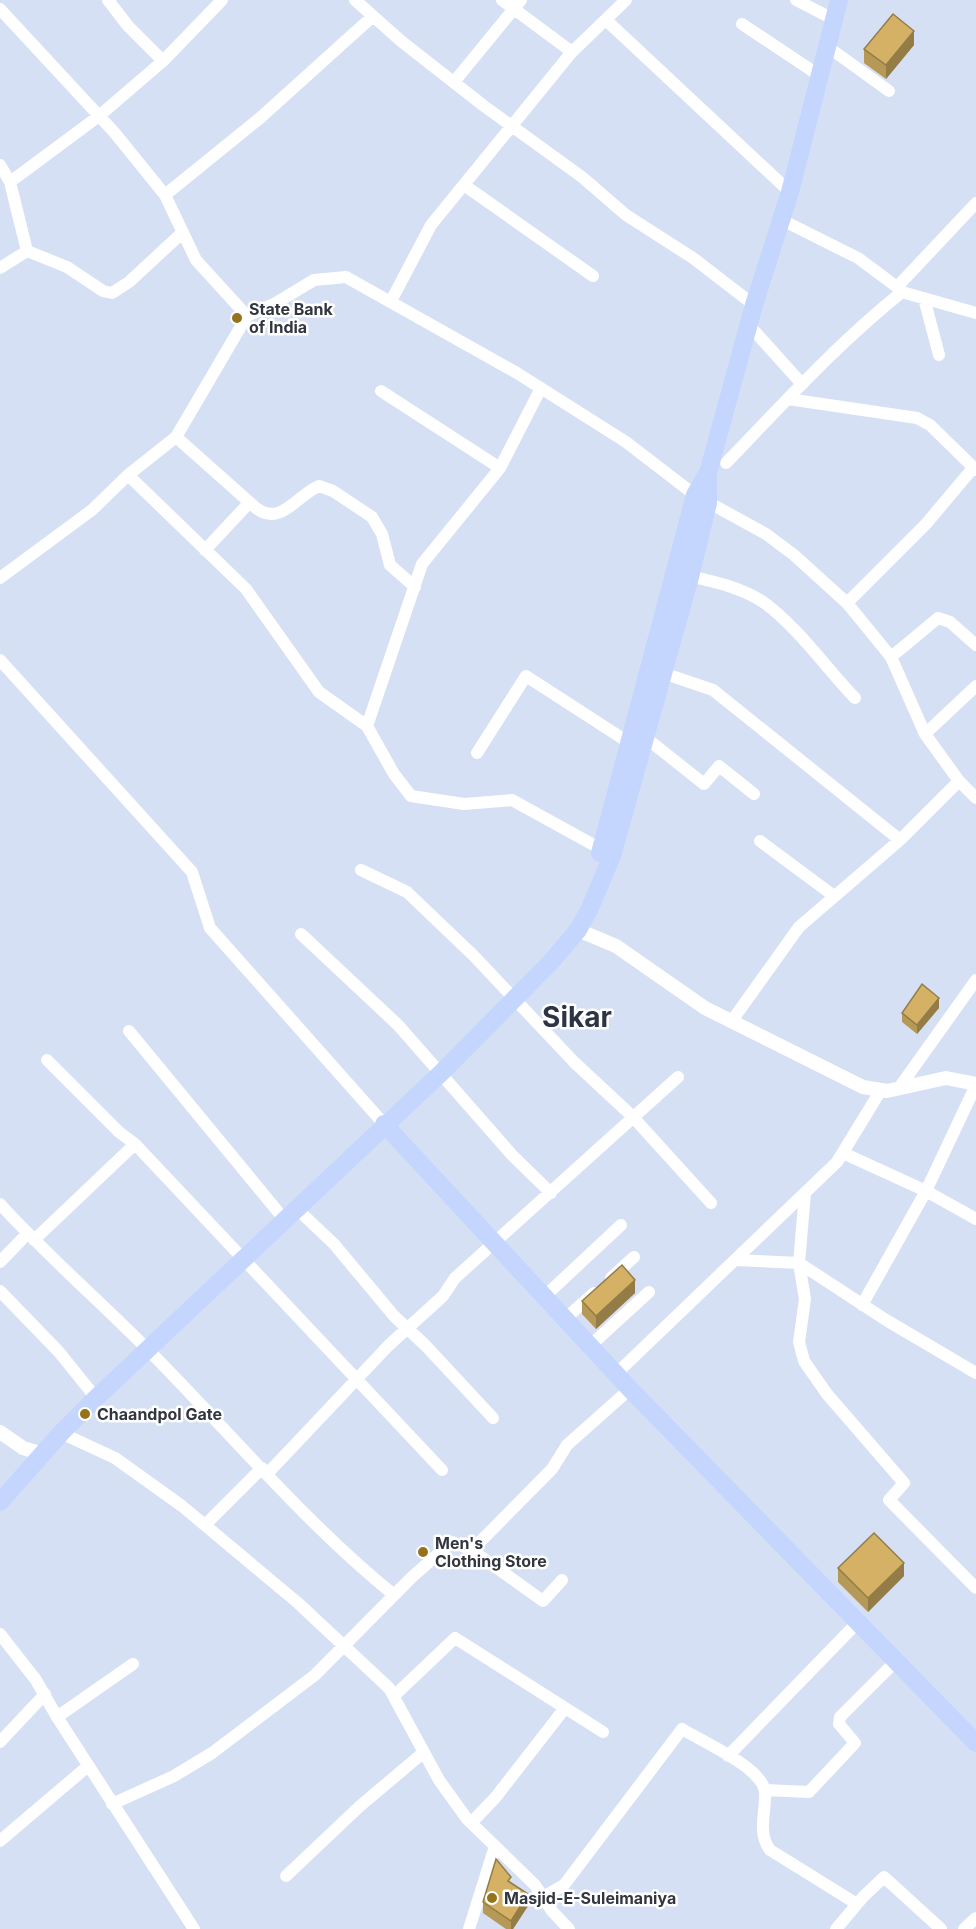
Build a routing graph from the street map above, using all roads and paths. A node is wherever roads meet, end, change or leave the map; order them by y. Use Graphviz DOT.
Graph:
graph roads {
  1 [pos="108,0"];
  2 [pos="222,0"];
  3 [pos="356,0"];
  4 [pos="502,0"];
  5 [pos="626,0"];
  6 [pos="796,0"];
  7 [pos="839,0"];
  8 [pos="517,5"];
  9 [pos="0,9"];
  10 [pos="372,17"];
  11 [pos="606,20"];
  12 [pos="835,20"];
  13 [pos="742,24"];
  14 [pos="828,47"];
  15 [pos="572,52"];
  16 [pos="163,61"];
  17 [pos="820,76"];
  18 [pos="454,82"];
  19 [pos="889,91"];
  20 [pos="99,116"];
  21 [pos="514,126"];
  22 [pos="0,165"];
  23 [pos="10,182"];
  24 [pos="464,185"];
  25 [pos="790,192"];
  26 [pos="165,195"];
  27 [pos="976,203"];
  28 [pos="782,220"];
  29 [pos="183,232"];
  30 [pos="27,251"];
  31 [pos="0,268"];
  32 [pos="593,276"];
  33 [pos="899,290"];
  34 [pos="924,298"];
  35 [pos="391,301"];
  36 [pos="754,305"];
  37 [pos="976,313"];
  38 [pos="247,316"];
  39 [pos="748,324"];
  40 [pos="939,355"];
  41 [pos="802,384"];
  42 [pos="541,388"];
  43 [pos="381,391"];
  44 [pos="788,399"];
  45 [pos="176,437"];
  46 [pos="726,463"];
  47 [pos="500,468"];
  48 [pos="975,469"];
  49 [pos="128,475"];
  50 [pos="701,499"];
  51 [pos="249,502"];
  52 [pos="205,550"];
  53 [pos="682,575"];
  54 [pos="0,578"];
  55 [pos="415,587"];
  56 [pos="847,603"];
  57 [pos="976,645"];
  58 [pos="891,657"];
  59 [pos="0,660"];
  60 [pos="655,670"];
  61 [pos="976,686"];
  62 [pos="855,698"];
  63 [pos="368,726"];
  64 [pos="925,734"];
  65 [pos="635,735"];
  66 [pos="477,753"];
  67 [pos="959,781"];
  68 [pos="754,794"];
  69 [pos="976,798"];
  70 [pos="900,840"];
  71 [pos="760,841"];
  72 [pos="601,849"];
  73 [pos="361,870"];
  74 [pos="596,891"];
  75 [pos="834,896"];
  76 [pos="578,930"];
  77 [pos="301,934"];
  78 [pos="976,980"];
  79 [pos="514,999"];
  80 [pos="731,1022"];
  81 [pos="129,1031"];
  82 [pos="48,1060"];
  83 [pos="441,1073"];
  84 [pos="678,1077"];
  85 [pos="976,1085"];
  86 [pos="899,1088"];
  87 [pos="881,1090"];
  88 [pos="632,1116"];
  89 [pos="384,1124"];
  90 [pos="135,1144"];
  91 [pos="843,1153"];
  92 [pos="926,1191"];
  93 [pos="805,1193"];
  94 [pos="551,1194"];
  95 [pos="711,1203"];
  96 [pos="0,1204"];
  97 [pos="290,1214"];
  98 [pos="976,1219"];
  99 [pos="621,1225"];
  100 [pos="31,1237"];
  101 [pos="496,1243"];
  102 [pos="634,1257"];
  103 [pos="244,1259"];
  104 [pos="736,1260"];
  105 [pos="0,1262"];
  106 [pos="800,1263"];
  107 [pos="0,1291"];
  108 [pos="648,1292"];
  109 [pos="545,1296"];
  110 [pos="862,1305"];
  111 [pos="566,1318"];
  112 [pos="409,1329"];
  113 [pos="591,1345"];
  114 [pos="148,1349"];
  115 [pos="617,1373"];
  116 [pos="976,1373"];
  117 [pos="356,1379"];
  118 [pos="630,1389"];
  119 [pos="96,1398"];
  120 [pos="493,1418"];
  121 [pos="0,1432"];
  122 [pos="61,1433"];
  123 [pos="43,1454"];
  124 [pos="441,1470"];
  125 [pos="265,1471"];
  126 [pos="0,1502"];
  127 [pos="210,1520"];
  128 [pos="472,1550"];
  129 [pos="562,1580"];
  130 [pos="976,1588"];
  131 [pos="394,1594"];
  132 [pos="858,1622"];
  133 [pos="0,1634"];
  134 [pos="344,1645"];
  135 [pos="896,1661"];
  136 [pos="133,1664"];
  137 [pos="45,1694"];
  138 [pos="394,1696"];
  139 [pos="565,1708"];
  140 [pos="57,1717"];
  141 [pos="603,1731"];
  142 [pos="0,1742"];
  143 [pos="976,1743"];
  144 [pos="424,1752"];
  145 [pos="728,1756"];
  146 [pos="88,1766"];
  147 [pos="765,1790"];
  148 [pos="112,1804"];
  149 [pos="471,1823"];
  150 [pos="0,1841"];
  151 [pos="495,1846"];
  152 [pos="286,1876"];
  153 [pos="543,1898"];
  154 [pos="856,1904"];
  155 [pos="976,1918"];
  156 [pos="194,1929"];
  157 [pos="469,1929"];
  158 [pos="569,1929"];
  159 [pos="836,1929"];
  160 [pos="941,1929"];
  161 [pos="964,1929"];
  1 -- 16 [label="street"];
  2 -- 16 [label="street"];
  3 -- 10 [label="street"];
  4 -- 8 [label="street"];
  5 -- 11 [label="street"];
  6 -- 12 [label="street"];
  7 -- 12 [label="main road"];
  8 -- 15 [label="street"];
  8 -- 18 [label="street"];
  9 -- 20 [label="street"];
  10 -- 18 [label="street"];
  10 -- 26 [label="street"];
  11 -- 15 [label="street"];
  11 -- 25 [label="street"];
  12 -- 14 [label="main road"];
  13 -- 17 [label="street"];
  14 -- 17 [label="main road"];
  14 -- 19 [label="street"];
  15 -- 21 [label="street"];
  16 -- 20 [label="street"];
  17 -- 25 [label="main road"];
  18 -- 21 [label="street"];
  20 -- 23 [label="street"];
  20 -- 26 [label="street"];
  21 -- 24 [label="street"];
  21 -- 36 [label="street"];
  22 -- 23 [label="street"];
  23 -- 30 [label="street"];
  24 -- 32 [label="street"];
  24 -- 35 [label="street"];
  25 -- 28 [label="main road"];
  26 -- 29 [label="street"];
  27 -- 33 [label="street"];
  28 -- 33 [label="street"];
  28 -- 36 [label="main road"];
  29 -- 30 [label="street"];
  29 -- 38 [label="street"];
  30 -- 31 [label="street"];
  33 -- 34 [label="street"];
  33 -- 41 [label="street"];
  34 -- 37 [label="street"];
  34 -- 40 [label="street"];
  35 -- 38 [label="street"];
  35 -- 42 [label="street"];
  36 -- 39 [label="main road"];
  38 -- 45 [label="street"];
  39 -- 41 [label="street"];
  39 -- 50 [label="main road"];
  41 -- 44 [label="street"];
  42 -- 47 [label="street"];
  42 -- 50 [label="street"];
  43 -- 47 [label="street"];
  44 -- 46 [label="street"];
  44 -- 48 [label="street"];
  45 -- 49 [label="street"];
  45 -- 51 [label="street"];
  47 -- 55 [label="street"];
  48 -- 56 [label="street"];
  49 -- 52 [label="street"];
  49 -- 54 [label="street"];
  50 -- 53 [label="main road"];
  50 -- 56 [label="street"];
  51 -- 52 [label="street"];
  51 -- 55 [label="street"];
  52 -- 63 [label="street"];
  53 -- 60 [label="main road"];
  53 -- 62 [label="street"];
  55 -- 63 [label="street"];
  56 -- 58 [label="street"];
  57 -- 58 [label="street"];
  58 -- 64 [label="street"];
  59 -- 89 [label="street"];
  60 -- 65 [label="main road"];
  60 -- 70 [label="street"];
  61 -- 64 [label="street"];
  63 -- 72 [label="street"];
  64 -- 67 [label="street"];
  65 -- 66 [label="street"];
  65 -- 68 [label="street"];
  65 -- 72 [label="main road"];
  65 -- 74 [label="main road"];
  67 -- 69 [label="street"];
  67 -- 70 [label="street"];
  70 -- 75 [label="street"];
  71 -- 75 [label="street"];
  72 -- 74 [label="main road"];
  73 -- 79 [label="street"];
  74 -- 76 [label="main road"];
  75 -- 80 [label="street"];
  76 -- 79 [label="main road"];
  76 -- 80 [label="street"];
  77 -- 83 [label="street"];
  78 -- 86 [label="street"];
  79 -- 83 [label="main road"];
  79 -- 88 [label="street"];
  80 -- 87 [label="street"];
  81 -- 97 [label="street"];
  82 -- 90 [label="street"];
  83 -- 89 [label="main road"];
  83 -- 94 [label="street"];
  84 -- 88 [label="street"];
  85 -- 86 [label="street"];
  85 -- 92 [label="street"];
  86 -- 87 [label="street"];
  87 -- 91 [label="street"];
  88 -- 94 [label="street"];
  88 -- 95 [label="street"];
  89 -- 97 [label="main road"];
  89 -- 101 [label="main road"];
  90 -- 100 [label="street"];
  90 -- 103 [label="street"];
  91 -- 92 [label="street"];
  91 -- 93 [label="street"];
  92 -- 98 [label="street"];
  92 -- 110 [label="street"];
  93 -- 104 [label="street"];
  93 -- 106 [label="street"];
  94 -- 101 [label="street"];
  96 -- 100 [label="street"];
  97 -- 103 [label="main road"];
  97 -- 112 [label="street"];
  99 -- 109 [label="street"];
  100 -- 105 [label="street"];
  100 -- 114 [label="street"];
  101 -- 109 [label="main road"];
  101 -- 112 [label="street"];
  102 -- 111 [label="street"];
  103 -- 114 [label="main road"];
  103 -- 117 [label="street"];
  104 -- 106 [label="street"];
  104 -- 115 [label="street"];
  106 -- 110 [label="street"];
  106 -- 130 [label="street"];
  107 -- 119 [label="street"];
  108 -- 113 [label="street"];
  109 -- 111 [label="main road"];
  110 -- 116 [label="street"];
  111 -- 113 [label="main road"];
  112 -- 117 [label="street"];
  112 -- 120 [label="street"];
  113 -- 115 [label="main road"];
  114 -- 119 [label="main road"];
  114 -- 125 [label="street"];
  115 -- 118 [label="main road"];
  117 -- 124 [label="street"];
  117 -- 125 [label="street"];
  118 -- 128 [label="street"];
  118 -- 132 [label="main road"];
  119 -- 122 [label="main road"];
  121 -- 123 [label="street"];
  122 -- 123 [label="main road"];
  122 -- 134 [label="street"];
  123 -- 126 [label="main road"];
  125 -- 127 [label="street"];
  125 -- 131 [label="street"];
  128 -- 129 [label="street"];
  128 -- 131 [label="street"];
  131 -- 134 [label="street"];
  132 -- 135 [label="main road"];
  132 -- 145 [label="street"];
  133 -- 137 [label="street"];
  134 -- 138 [label="street"];
  134 -- 148 [label="street"];
  135 -- 143 [label="main road"];
  135 -- 147 [label="street"];
  136 -- 140 [label="street"];
  137 -- 140 [label="street"];
  137 -- 142 [label="street"];
  138 -- 139 [label="street"];
  138 -- 144 [label="street"];
  139 -- 141 [label="street"];
  139 -- 149 [label="street"];
  140 -- 146 [label="street"];
  144 -- 149 [label="street"];
  144 -- 152 [label="street"];
  145 -- 147 [label="street"];
  145 -- 153 [label="street"];
  146 -- 148 [label="street"];
  146 -- 150 [label="street"];
  147 -- 154 [label="street"];
  148 -- 156 [label="street"];
  149 -- 151 [label="street"];
  151 -- 153 [label="street"];
  151 -- 157 [label="street"];
  153 -- 158 [label="street"];
  154 -- 159 [label="street"];
  154 -- 160 [label="street"];
  155 -- 161 [label="street"];
}
